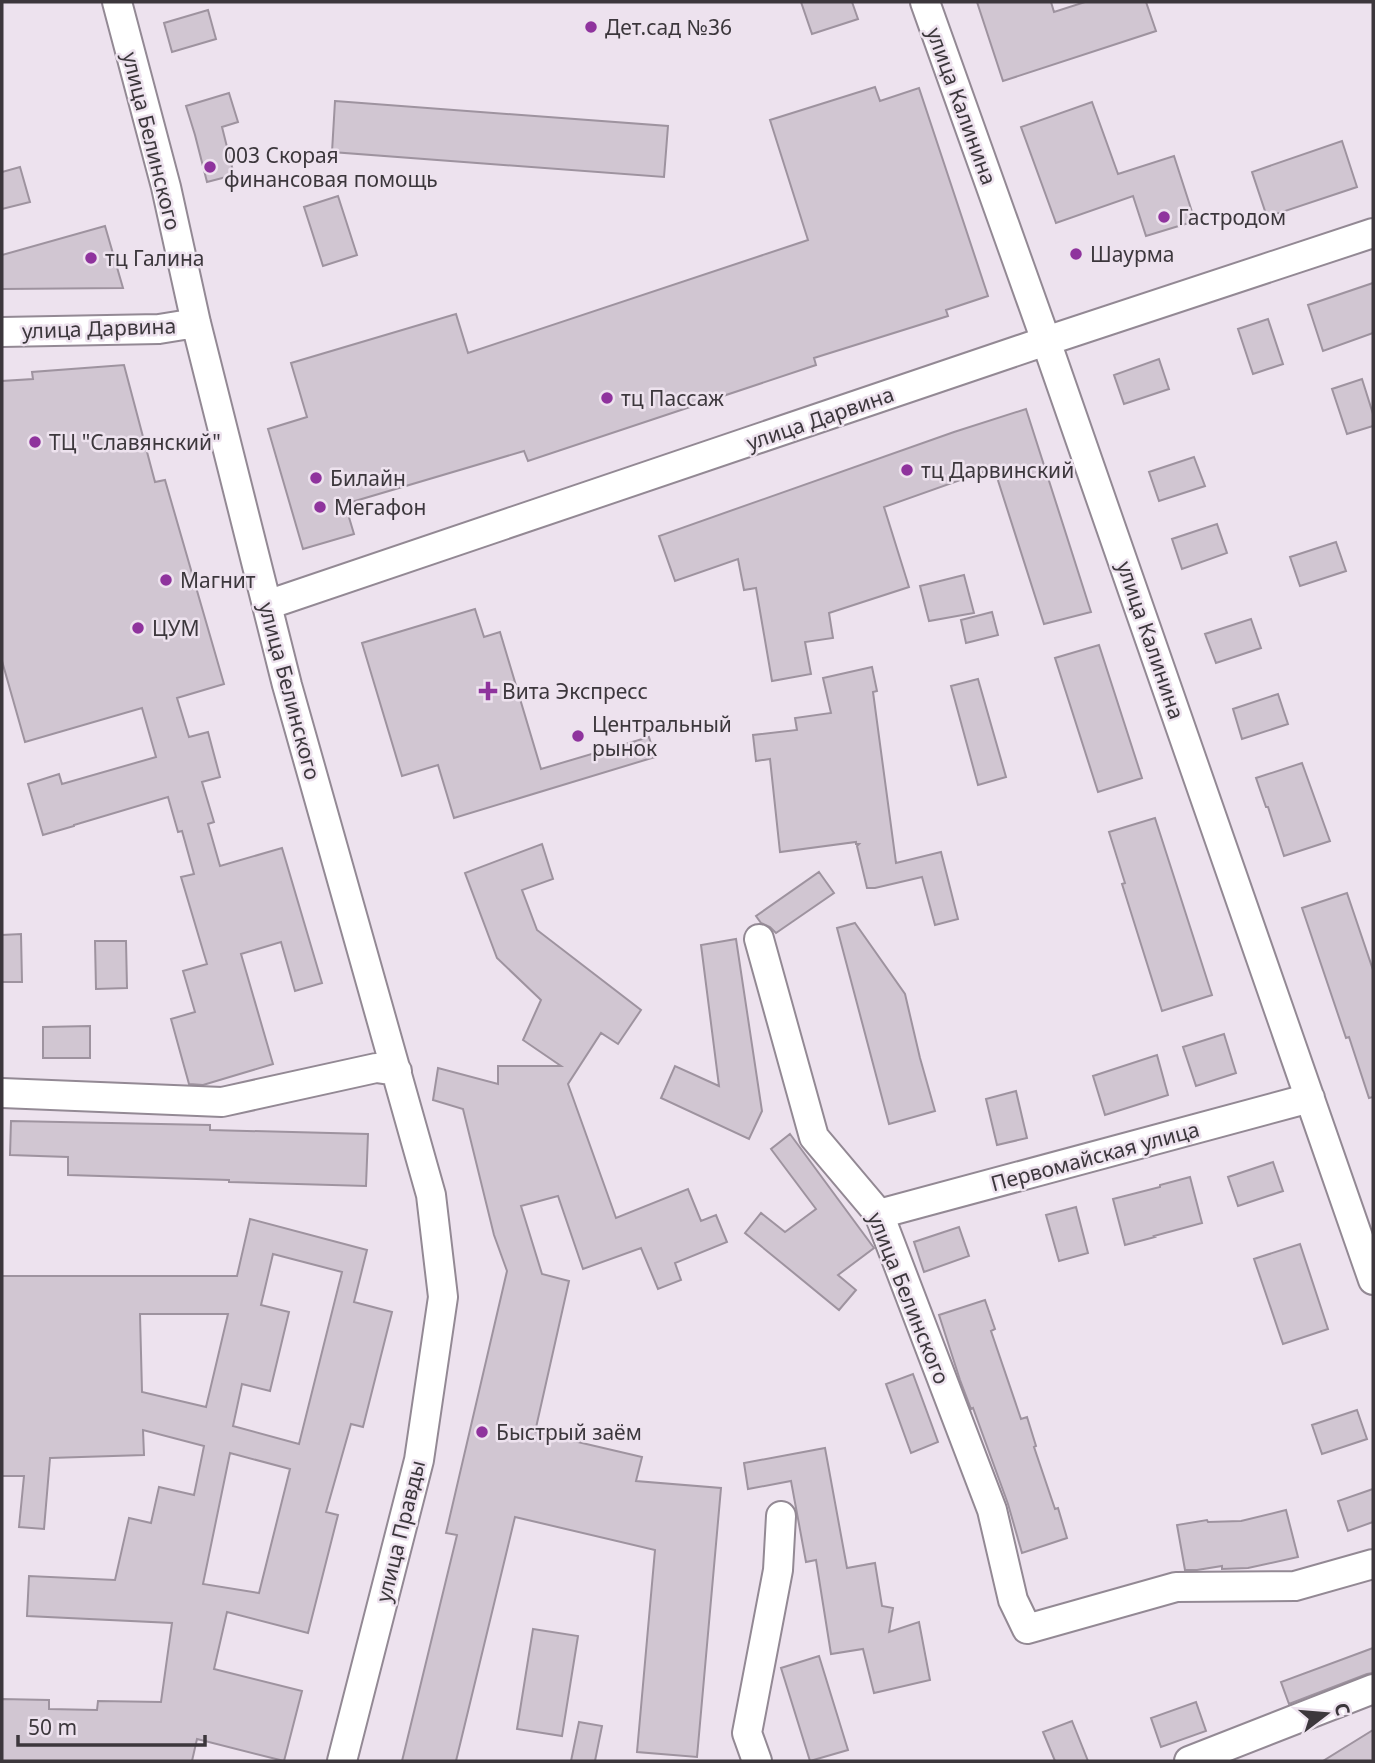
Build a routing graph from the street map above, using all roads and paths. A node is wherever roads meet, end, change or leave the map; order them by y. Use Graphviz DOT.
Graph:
graph roads {
  1 [pos="117,2"];
  2 [pos="925,2"];
  3 [pos="1373,233"];
  4 [pos="196,323"];
  5 [pos="2,332"];
  6 [pos="1046,341"];
  7 [pos="267,606"];
  8 [pos="759,939"];
  9 [pos="397,1071"];
  10 [pos="2,1093"];
  11 [pos="1310,1098"];
  12 [pos="879,1214"];
  13 [pos="1373,1280"];
  14 [pos="443,1297"];
  15 [pos="781,1516"];
  16 [pos="1373,1564"];
  17 [pos="1373,1689"];
  18 [pos="342,1761"];
  19 [pos="757,1761"];
  20 [pos="1189,1761"];
  1 -- 4 [label="street, улица Белинского"];
  2 -- 6 [label="street, улица Калинина"];
  3 -- 6 [label="street, улица Дарвина"];
  4 -- 5 [label="street, улица Дарвина"];
  4 -- 7 [label="street, улица Белинского"];
  6 -- 7 [label="street, улица Дарвина"];
  6 -- 11 [label="street, улица Калинина"];
  7 -- 9 [label="street, улица Белинского"];
  8 -- 12 [label="street, улица Белинского"];
  9 -- 10 [label="street"];
  9 -- 14 [label="street, улица Белинского"];
  11 -- 12 [label="street, Первомайская улица"];
  11 -- 13 [label="street, улица Калинина"];
  12 -- 16 [label="street, улица Белинского"];
  14 -- 18 [label="street, улица Правды"];
  15 -- 19 [label="street"];
  17 -- 20 [label="street"];
}
